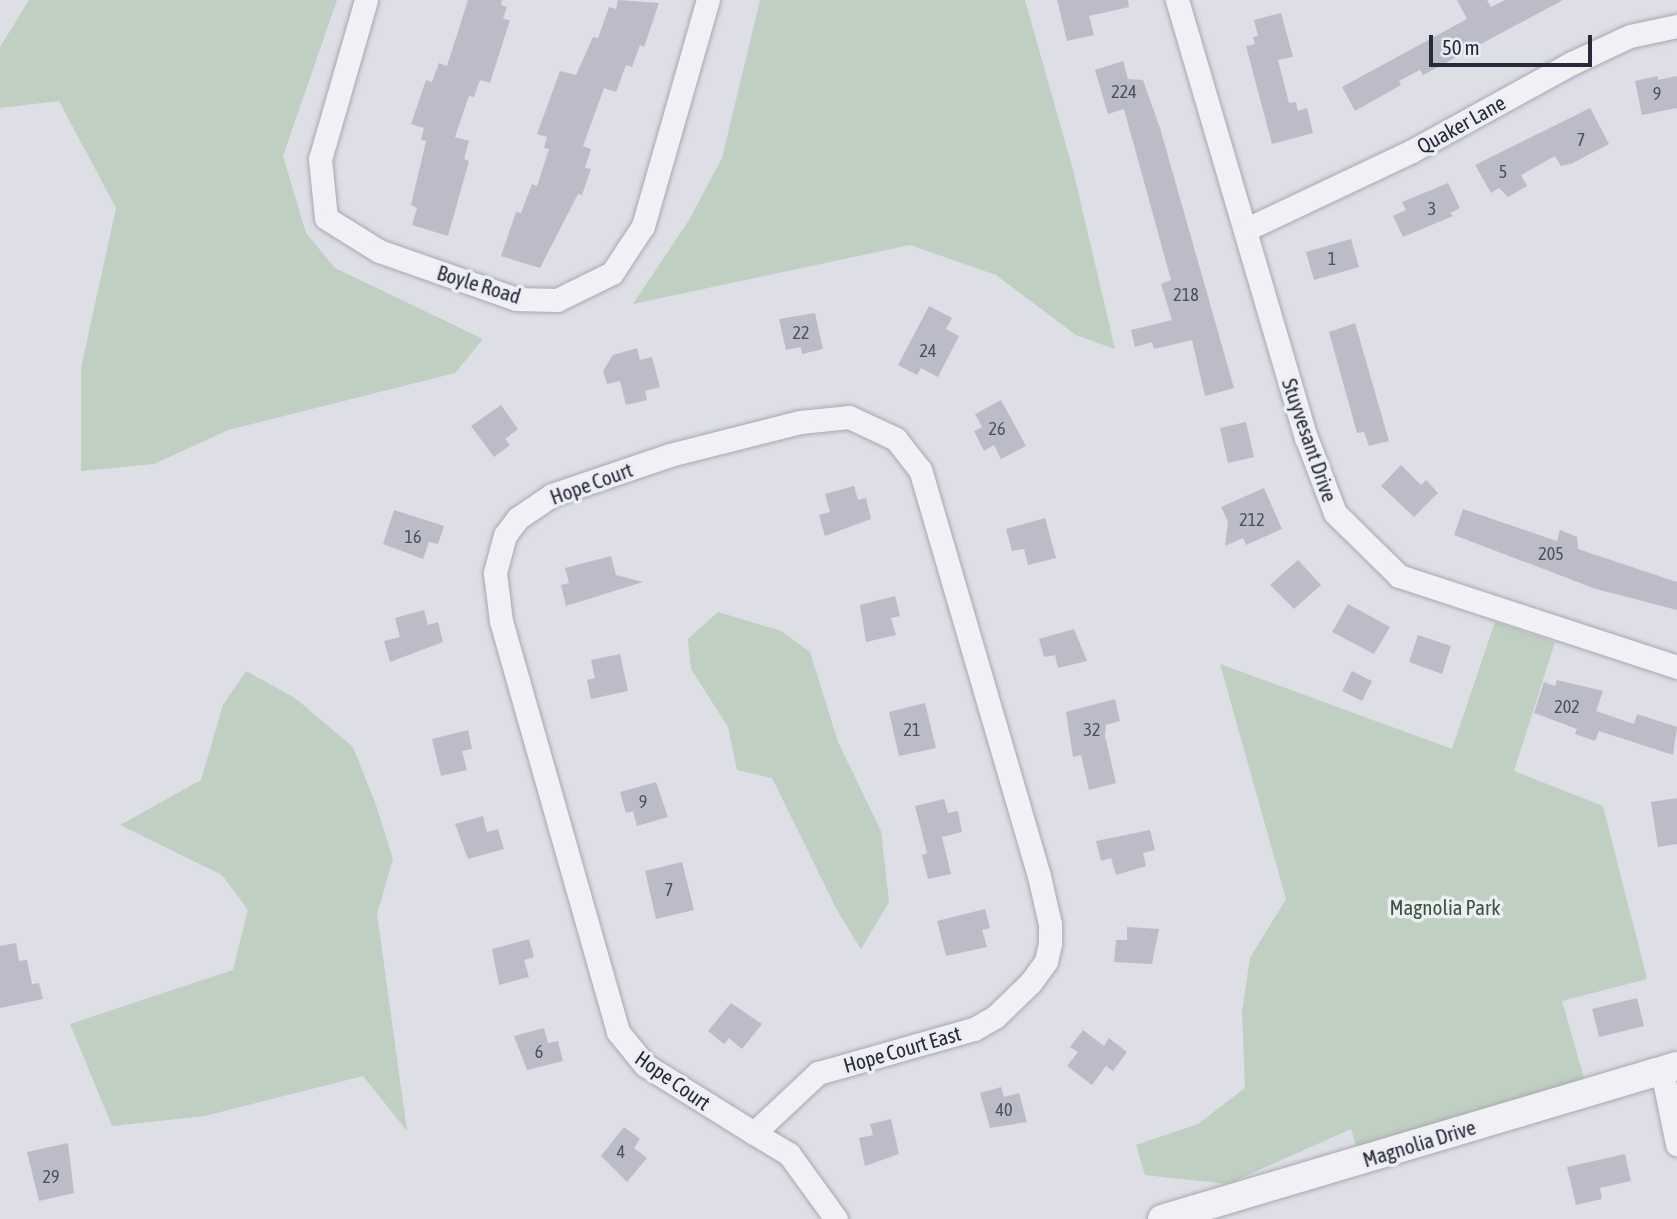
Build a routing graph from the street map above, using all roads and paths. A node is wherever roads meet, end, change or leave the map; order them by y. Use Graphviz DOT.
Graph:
graph roads {
  1 [pos="366,0"];
  2 [pos="708,0"];
  3 [pos="1177,0"];
  4 [pos="1677,26"];
  5 [pos="1247,229"];
  6 [pos="1677,667"];
  7 [pos="1046,961"];
  8 [pos="1670,1068"];
  9 [pos="754,1133"];
  10 [pos="1677,1144"];
  11 [pos="836,1219"];
  12 [pos="1162,1219"];
  1 -- 2 [label="street, Boyle Road"];
  3 -- 5 [label="street, Stuyvesant Drive"];
  4 -- 5 [label="street, Quaker Lane"];
  5 -- 6 [label="street, Stuyvesant Drive"];
  7 -- 9 [label="street, Hope Court East"];
  7 -- 9 [label="street, Hope Court"];
  8 -- 10 [label="street"];
  8 -- 12 [label="street, Magnolia Drive"];
  9 -- 11 [label="street, Hope Court"];
}
